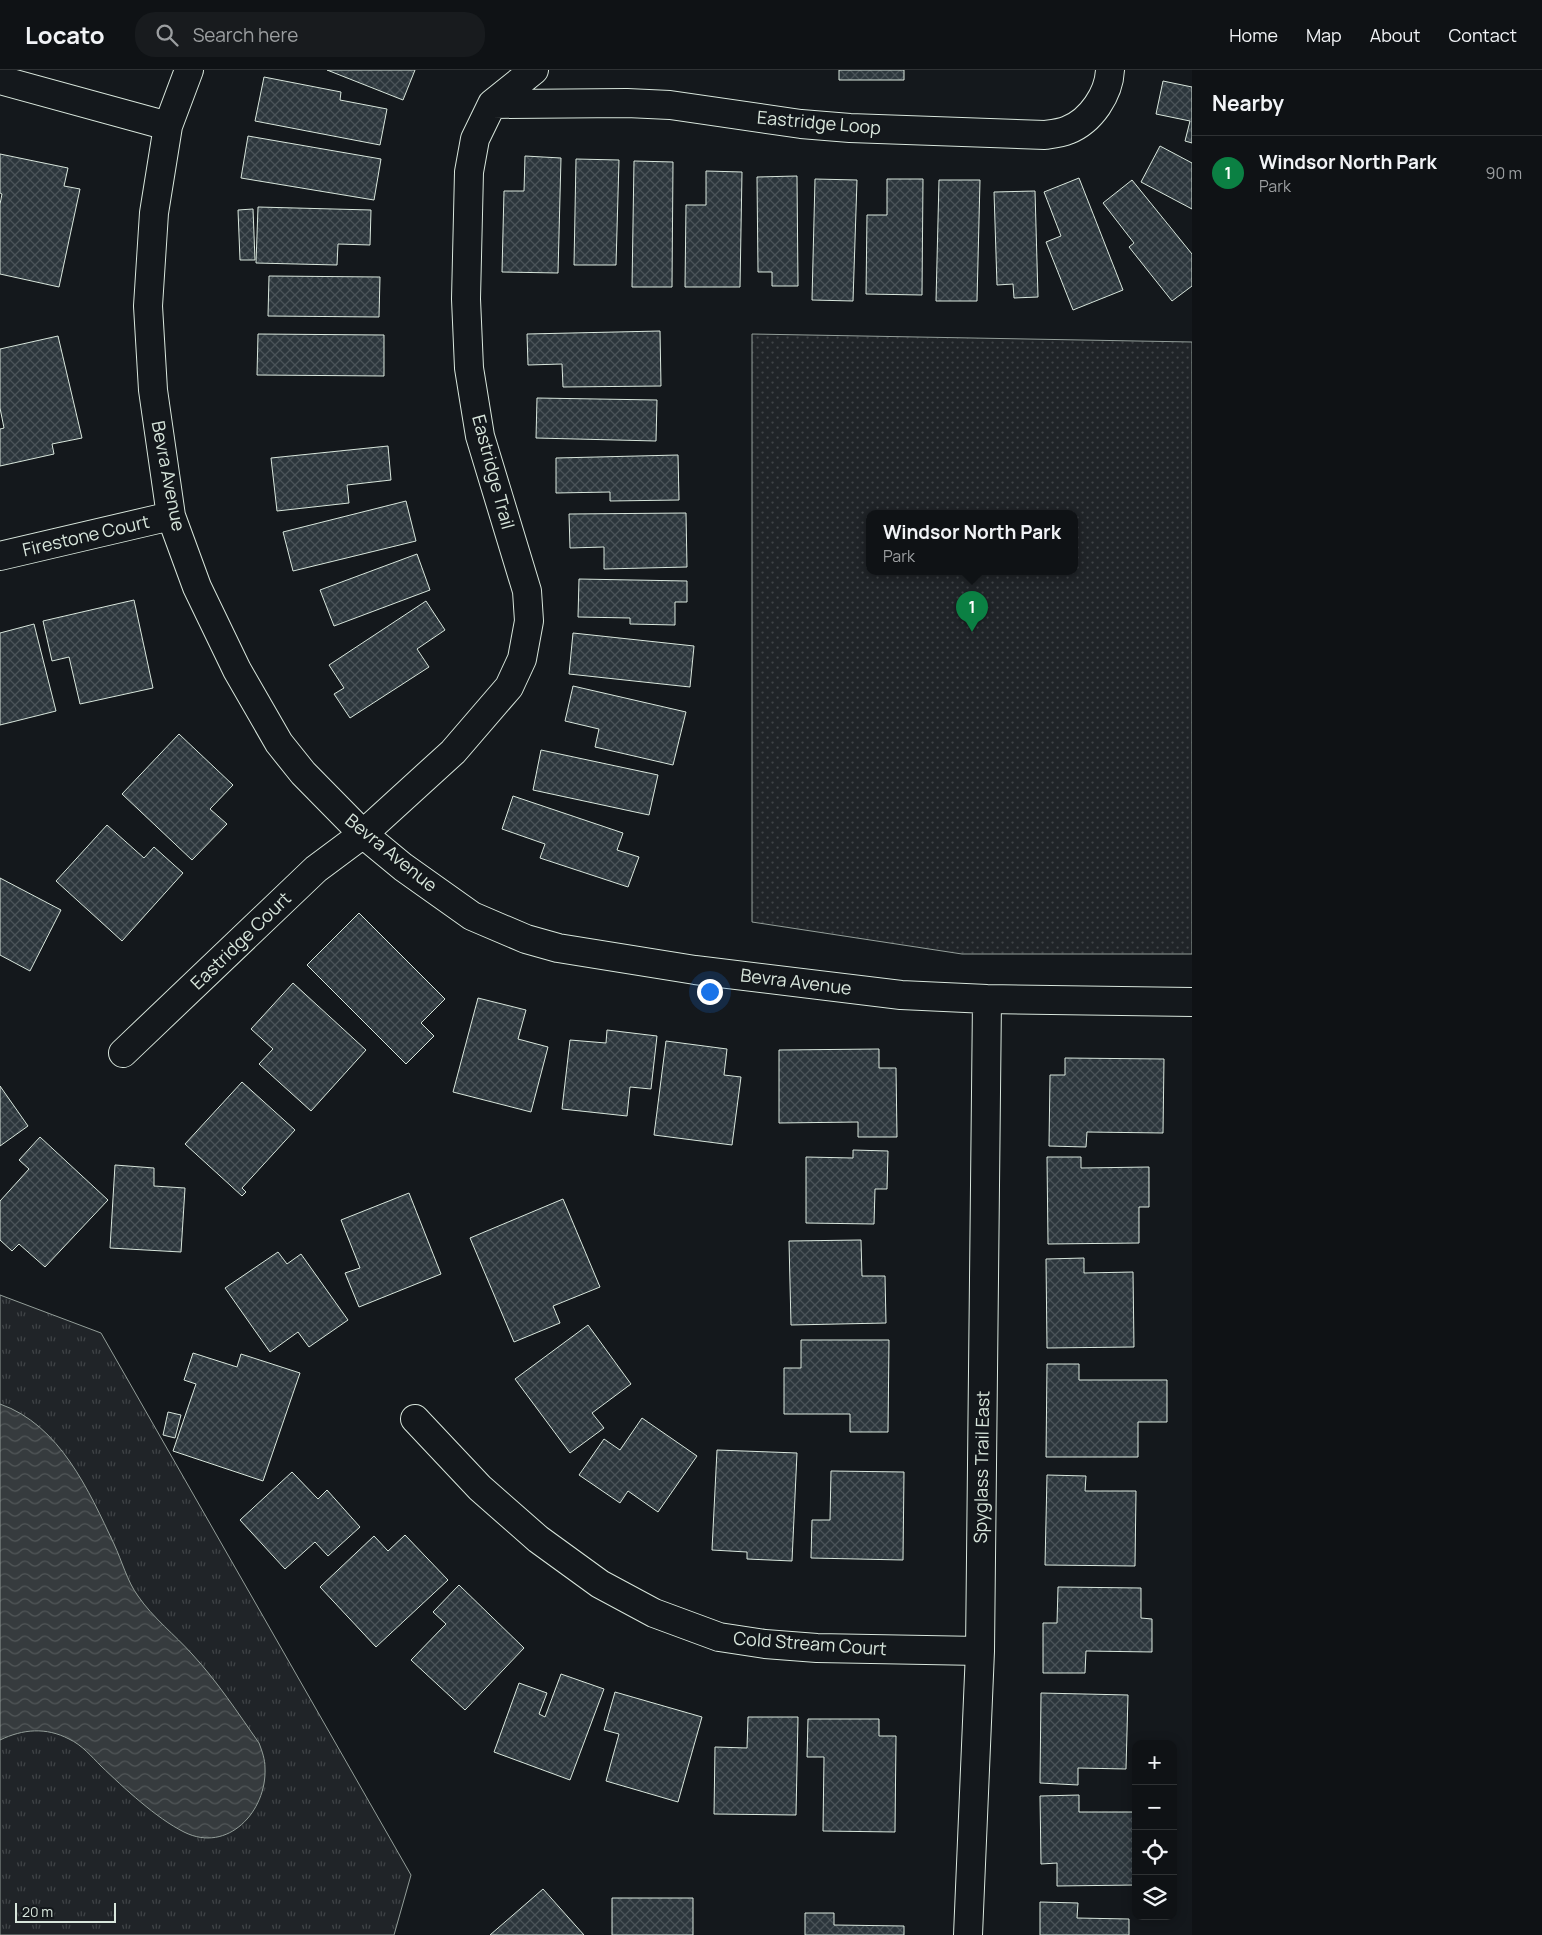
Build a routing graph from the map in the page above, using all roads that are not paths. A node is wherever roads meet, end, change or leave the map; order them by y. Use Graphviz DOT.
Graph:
graph roads {
  1 [pos="189,70"];
  2 [pos="534,70"];
  3 [pos="1110,70"];
  4 [pos="0,80"];
  5 [pos="492,104"];
  6 [pos="168,126"];
  7 [pos="171,516"];
  8 [pos="0,556"];
  9 [pos="363,834"];
  10 [pos="987,999"];
  11 [pos="1192,1002"];
  12 [pos="123,1053"];
  13 [pos="415,1419"];
  14 [pos="980,1652"];
  15 [pos="968,1935"];
  1 -- 6 [label="street, Bevra Avenue"];
  2 -- 5 [label="street, Eastridge Trail"];
  3 -- 5 [label="street, Eastridge Loop"];
  4 -- 6 [label="street"];
  5 -- 9 [label="street, Eastridge Trail"];
  6 -- 7 [label="street, Bevra Avenue"];
  7 -- 8 [label="street, Firestone Court"];
  7 -- 9 [label="street, Bevra Avenue"];
  9 -- 10 [label="street, Bevra Avenue"];
  9 -- 12 [label="street, Eastridge Court"];
  10 -- 11 [label="street, Bevra Avenue"];
  10 -- 14 [label="street, Spyglass Trail East"];
  13 -- 14 [label="street, Cold Stream Court"];
  14 -- 15 [label="street, Spyglass Trail East"];
}
